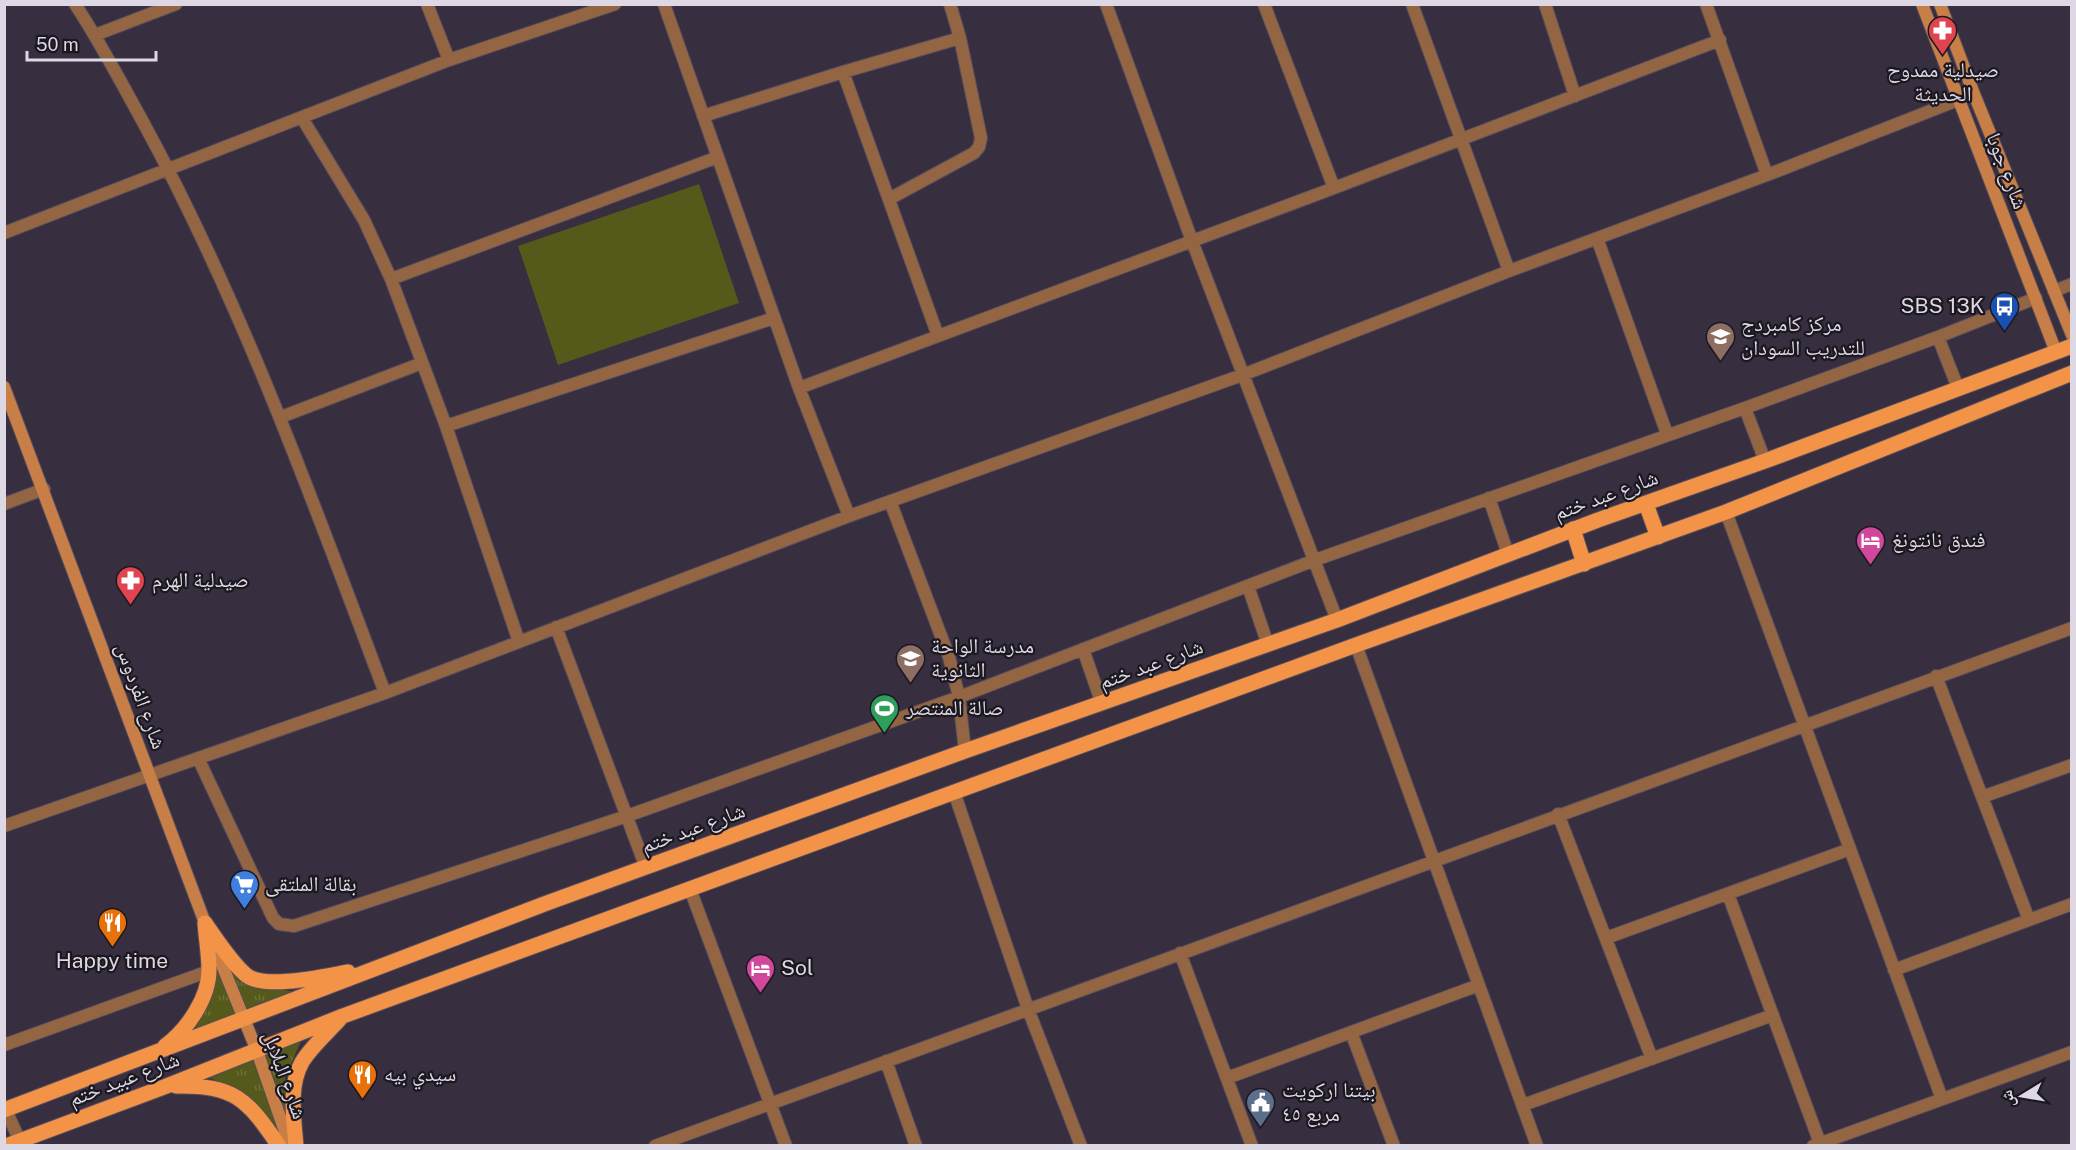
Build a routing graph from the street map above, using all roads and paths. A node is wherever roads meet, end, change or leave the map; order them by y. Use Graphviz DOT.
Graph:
graph roads {
  1 [pos="75,4"];
  2 [pos="176,4"];
  3 [pos="427,4"];
  4 [pos="615,4"];
  5 [pos="664,4"];
  6 [pos="950,4"];
  7 [pos="1106,4"];
  8 [pos="1264,4"];
  9 [pos="1412,4"];
  10 [pos="1545,4"];
  11 [pos="1706,4"];
  12 [pos="1922,4"];
  13 [pos="1940,4"];
  14 [pos="583,10"];
  15 [pos="94,35"];
  16 [pos="960,38"];
  17 [pos="1720,40"];
  18 [pos="449,60"];
  19 [pos="843,72"];
  20 [pos="1575,96"];
  21 [pos="1958,100"];
  22 [pos="703,116"];
  23 [pos="302,118"];
  24 [pos="1460,140"];
  25 [pos="718,157"];
  26 [pos="169,169"];
  27 [pos="1767,175"];
  28 [pos="1334,188"];
  29 [pos="889,199"];
  30 [pos="4,233"];
  31 [pos="1597,238"];
  32 [pos="1192,241"];
  33 [pos="1509,272"];
  34 [pos="391,279"];
  35 [pos="2072,284"];
  36 [pos="2054,291"];
  37 [pos="2036,298"];
  38 [pos="774,318"];
  39 [pos="2072,335"];
  40 [pos="938,336"];
  41 [pos="1938,337"];
  42 [pos="2072,346"];
  43 [pos="2056,352"];
  44 [pos="422,363"];
  45 [pos="2072,373"];
  46 [pos="1245,374"];
  47 [pos="4,387"];
  48 [pos="799,388"];
  49 [pos="1958,388"];
  50 [pos="1745,408"];
  51 [pos="281,417"];
  52 [pos="446,426"];
  53 [pos="1667,434"];
  54 [pos="1765,461"];
  55 [pos="44,489"];
  56 [pos="1489,498"];
  57 [pos="891,501"];
  58 [pos="4,504"];
  59 [pos="1646,504"];
  60 [pos="1726,512"];
  61 [pos="849,516"];
  62 [pos="1573,529"];
  63 [pos="1658,537"];
  64 [pos="1509,554"];
  65 [pos="1315,560"];
  66 [pos="1584,564"];
  67 [pos="1248,586"];
  68 [pos="1337,620"];
  69 [pos="556,627"];
  70 [pos="2072,628"];
  71 [pos="519,642"];
  72 [pos="1268,645"];
  73 [pos="1356,645"];
  74 [pos="1083,649"];
  75 [pos="1936,676"];
  76 [pos="385,693"];
  77 [pos="959,697"];
  78 [pos="1102,704"];
  79 [pos="1804,724"];
  80 [pos="965,751"];
  81 [pos="198,758"];
  82 [pos="2072,765"];
  83 [pos="149,774"];
  84 [pos="954,792"];
  85 [pos="1982,797"];
  86 [pos="1558,814"];
  87 [pos="627,816"];
  88 [pos="4,826"];
  89 [pos="1850,849"];
  90 [pos="1434,860"];
  91 [pos="646,868"];
  92 [pos="690,889"];
  93 [pos="1728,894"];
  94 [pos="2072,904"];
  95 [pos="2029,920"];
  96 [pos="205,923"];
  97 [pos="1606,938"];
  98 [pos="1180,953"];
  99 [pos="380,967"];
  100 [pos="1894,970"];
  101 [pos="209,971"];
  102 [pos="1479,985"];
  103 [pos="1028,1009"];
  104 [pos="1773,1015"];
  105 [pos="343,1016"];
  106 [pos="243,1018"];
  107 [pos="1351,1032"];
  108 [pos="4,1045"];
  109 [pos="257,1051"];
  110 [pos="2072,1052"];
  111 [pos="153,1054"];
  112 [pos="1652,1059"];
  113 [pos="886,1061"];
  114 [pos="1227,1078"];
  115 [pos="164,1087"];
  116 [pos="1941,1099"];
  117 [pos="770,1103"];
  118 [pos="1523,1105"];
  119 [pos="5,1110"];
  120 [pos="16,1144"];
  121 [pos="1818,1145"];
  122 [pos="279,1146"];
  123 [pos="290,1146"];
  124 [pos="296,1146"];
  125 [pos="655,1146"];
  126 [pos="786,1146"];
  127 [pos="916,1146"];
  128 [pos="1081,1146"];
  129 [pos="1252,1146"];
  130 [pos="1394,1146"];
  131 [pos="1537,1146"];
  1 -- 15 [label="street"];
  2 -- 15 [label="street"];
  3 -- 18 [label="street"];
  4 -- 14 [label="street"];
  5 -- 22 [label="street"];
  6 -- 16 [label="street"];
  7 -- 32 [label="street"];
  8 -- 28 [label="street"];
  9 -- 24 [label="street"];
  10 -- 20 [label="street"];
  11 -- 17 [label="street"];
  12 -- 21 [label="street, شارع جوبا"];
  13 -- 36 [label="street, شارع جوبا"];
  14 -- 18 [label="street"];
  15 -- 26 [label="street"];
  16 -- 19 [label="street"];
  16 -- 29 [label="street"];
  17 -- 20 [label="street"];
  17 -- 27 [label="street"];
  18 -- 23 [label="street"];
  19 -- 22 [label="street"];
  19 -- 29 [label="street"];
  20 -- 24 [label="street"];
  21 -- 27 [label="street"];
  21 -- 37 [label="street, شارع جوبا"];
  22 -- 25 [label="street"];
  23 -- 26 [label="street"];
  23 -- 34 [label="street"];
  24 -- 28 [label="street"];
  24 -- 33 [label="street"];
  25 -- 34 [label="street"];
  25 -- 38 [label="street"];
  26 -- 30 [label="street"];
  26 -- 51 [label="street"];
  27 -- 31 [label="street"];
  28 -- 32 [label="street"];
  29 -- 40 [label="street"];
  31 -- 33 [label="street"];
  31 -- 53 [label="street"];
  32 -- 40 [label="street"];
  32 -- 46 [label="street"];
  33 -- 46 [label="street"];
  34 -- 44 [label="street"];
  35 -- 36 [label="street"];
  36 -- 39 [label="street, شارع جوبا"];
  37 -- 41 [label="street"];
  37 -- 43 [label="street, شارع جوبا"];
  38 -- 48 [label="street"];
  38 -- 52 [label="street"];
  40 -- 48 [label="street"];
  41 -- 49 [label="street"];
  41 -- 50 [label="street"];
  42 -- 43 [label="main road, شارع عبد ختم"];
  43 -- 49 [label="main road, شارع عبد ختم"];
  44 -- 51 [label="street"];
  44 -- 52 [label="street"];
  45 -- 60 [label="main road"];
  46 -- 57 [label="street"];
  46 -- 65 [label="street"];
  47 -- 55 [label="street, شارع الفردوس"];
  48 -- 61 [label="street"];
  49 -- 54 [label="main road, شارع عبد ختم"];
  50 -- 53 [label="street"];
  50 -- 54 [label="street"];
  51 -- 76 [label="street"];
  52 -- 71 [label="street"];
  53 -- 56 [label="street"];
  54 -- 59 [label="main road, شارع عبد ختم"];
  55 -- 58 [label="street"];
  55 -- 83 [label="street, شارع الفردوس"];
  56 -- 64 [label="street"];
  56 -- 65 [label="street"];
  57 -- 61 [label="street"];
  57 -- 77 [label="street"];
  59 -- 62 [label="main road, شارع عبد ختم"];
  59 -- 63 [label="main road"];
  60 -- 63 [label="main road"];
  60 -- 79 [label="street"];
  61 -- 69 [label="street"];
  62 -- 64 [label="main road, شارع عبد ختم"];
  62 -- 66 [label="main road"];
  63 -- 66 [label="main road"];
  64 -- 68 [label="main road, شارع عبد ختم"];
  65 -- 67 [label="street"];
  65 -- 68 [label="street"];
  66 -- 73 [label="main road"];
  67 -- 72 [label="street"];
  67 -- 74 [label="street"];
  68 -- 72 [label="main road, شارع عبد ختم"];
  69 -- 71 [label="street"];
  69 -- 87 [label="street"];
  70 -- 75 [label="street"];
  71 -- 76 [label="street"];
  72 -- 78 [label="main road, شارع عبد ختم"];
  73 -- 84 [label="main road"];
  73 -- 90 [label="street"];
  74 -- 77 [label="street"];
  74 -- 78 [label="street"];
  75 -- 79 [label="street"];
  75 -- 85 [label="street"];
  76 -- 81 [label="street"];
  77 -- 80 [label="street"];
  77 -- 87 [label="street"];
  78 -- 80 [label="main road, شارع عبد ختم"];
  79 -- 86 [label="street"];
  79 -- 89 [label="street"];
  80 -- 91 [label="main road, شارع عبد ختم"];
  81 -- 83 [label="street"];
  81 -- 87 [label="street"];
  82 -- 85 [label="street"];
  83 -- 88 [label="street"];
  83 -- 96 [label="street, شارع الفردوس"];
  84 -- 92 [label="main road"];
  84 -- 103 [label="street"];
  85 -- 95 [label="street"];
  86 -- 90 [label="street"];
  86 -- 97 [label="street"];
  87 -- 91 [label="street"];
  89 -- 93 [label="street"];
  89 -- 100 [label="street"];
  90 -- 98 [label="street"];
  90 -- 102 [label="street"];
  91 -- 99 [label="main road, شارع عبد ختم"];
  92 -- 105 [label="main road"];
  92 -- 117 [label="street"];
  93 -- 97 [label="street"];
  93 -- 104 [label="street"];
  94 -- 95 [label="street"];
  95 -- 100 [label="street"];
  96 -- 99 [label="main road"];
  96 -- 101 [label="main road"];
  96 -- 106 [label="street, شارع الفردوس"];
  97 -- 112 [label="street"];
  98 -- 103 [label="street"];
  98 -- 114 [label="street"];
  99 -- 106 [label="main road, شارع عبد ختم"];
  100 -- 116 [label="street"];
  101 -- 108 [label="street"];
  101 -- 111 [label="main road"];
  102 -- 107 [label="street"];
  102 -- 118 [label="street"];
  103 -- 113 [label="street"];
  103 -- 128 [label="street"];
  104 -- 112 [label="street"];
  104 -- 121 [label="street"];
  105 -- 109 [label="main road"];
  105 -- 124 [label="main road"];
  106 -- 109 [label="street, شارع البلابل"];
  106 -- 111 [label="main road, شارع عبيد ختم"];
  107 -- 114 [label="street"];
  107 -- 130 [label="street"];
  109 -- 115 [label="main road, شارع عبيد ختم"];
  109 -- 123 [label="street, شارع البلابل"];
  110 -- 116 [label="street"];
  111 -- 119 [label="main road, شارع عبيد ختم"];
  112 -- 118 [label="street"];
  113 -- 117 [label="street"];
  113 -- 127 [label="street"];
  114 -- 129 [label="street"];
  115 -- 120 [label="main road, شارع عبيد ختم"];
  115 -- 122 [label="main road"];
  116 -- 121 [label="street"];
  117 -- 125 [label="street"];
  117 -- 126 [label="street"];
  118 -- 131 [label="street"];
  119 -- 120 [label="street"];
}
